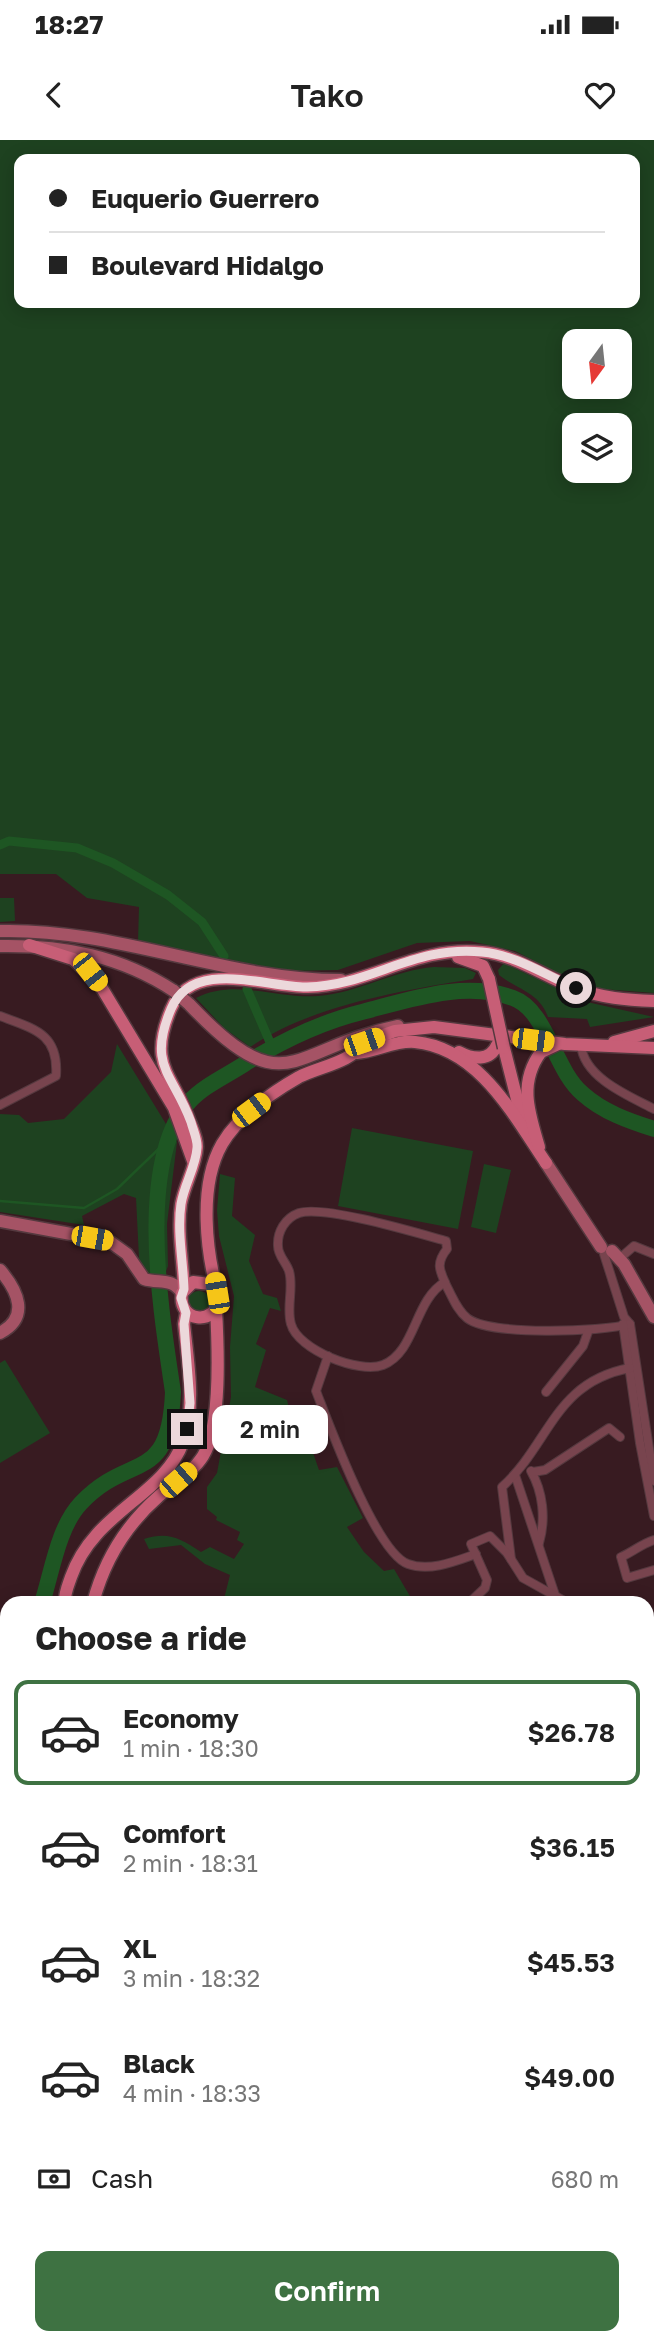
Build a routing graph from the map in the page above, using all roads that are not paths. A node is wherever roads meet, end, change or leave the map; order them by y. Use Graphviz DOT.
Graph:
graph roads {
  1 [pos="0,931"];
  2 [pos="29,945"];
  3 [pos="0,946"];
  4 [pos="417,957"];
  5 [pos="360,977"];
  6 [pos="654,1001"];
  7 [pos="0,1016"];
  8 [pos="433,1027"];
  9 [pos="654,1031"];
  10 [pos="401,1043"];
  11 [pos="563,1043"];
  12 [pos="581,1045"];
  13 [pos="600,1046"];
  14 [pos="501,1047"];
  15 [pos="654,1048"];
  16 [pos="357,1053"];
  17 [pos="0,1105"];
  18 [pos="654,1110"];
  19 [pos="543,1157"];
  20 [pos="193,1161"];
  21 [pos="0,1221"];
  22 [pos="609,1251"];
  23 [pos="654,1254"];
  24 [pos="0,1270"];
  25 [pos="445,1282"];
  26 [pos="183,1291"];
  27 [pos="217,1293"];
  28 [pos="216,1309"];
  29 [pos="186,1313"];
  30 [pos="654,1317"];
  31 [pos="626,1323"];
  32 [pos="588,1332"];
  33 [pos="0,1333"];
  34 [pos="328,1356"];
  35 [pos="630,1368"];
  36 [pos="546,1392"];
  37 [pos="620,1437"];
  38 [pos="517,1472"];
  39 [pos="533,1472"];
  40 [pos="654,1481"];
  41 [pos="654,1516"];
  42 [pos="654,1540"];
  43 [pos="538,1546"];
  44 [pos="476,1554"];
  45 [pos="511,1559"];
  46 [pos="654,1570"];
  47 [pos="66,1596"];
  48 [pos="96,1596"];
  49 [pos="476,1596"];
  50 [pos="553,1596"];
  51 [pos="555,1596"];
  1 -- 5 [label="main road"];
  2 -- 3 [label="main road"];
  2 -- 8 [label="main road, bridge"];
  2 -- 20 [label="main road"];
  4 -- 5 [label="main road"];
  4 -- 6 [label="main road"];
  4 -- 14 [label="main road, bridge"];
  5 -- 20 [label="main road"];
  7 -- 17 [label="street"];
  8 -- 11 [label="main road"];
  8 -- 16 [label="main road"];
  9 -- 13 [label="main road"];
  10 -- 14 [label="main road"];
  10 -- 16 [label="main road"];
  10 -- 19 [label="main road"];
  11 -- 12 [label="main road"];
  11 -- 19 [label="main road"];
  12 -- 13 [label="main road"];
  12 -- 18 [label="street"];
  13 -- 15 [label="main road"];
  14 -- 19 [label="main road"];
  16 -- 27 [label="main road"];
  19 -- 22 [label="main road"];
  20 -- 26 [label="main road"];
  21 -- 26 [label="main road"];
  22 -- 23 [label="street"];
  22 -- 30 [label="main road"];
  22 -- 31 [label="street"];
  24 -- 33 [label="main road"];
  25 -- 32 [label="street"];
  25 -- 34 [label="street"];
  25 -- 34 [label="street"];
  26 -- 27 [label="main road"];
  26 -- 29 [label="main road"];
  27 -- 28 [label="main road"];
  28 -- 29 [label="main road"];
  28 -- 48 [label="main road"];
  29 -- 47 [label="main road"];
  31 -- 32 [label="street"];
  31 -- 35 [label="street"];
  31 -- 40 [label="street"];
  32 -- 36 [label="street"];
  34 -- 44 [label="street"];
  35 -- 38 [label="street"];
  35 -- 41 [label="street"];
  37 -- 39 [label="street"];
  38 -- 39 [label="street"];
  38 -- 43 [label="street"];
  38 -- 45 [label="street"];
  39 -- 43 [label="street"];
  42 -- 46 [label="street"];
  43 -- 51 [label="street"];
  44 -- 45 [label="street"];
  44 -- 49 [label="street"];
  45 -- 50 [label="street"];
}
